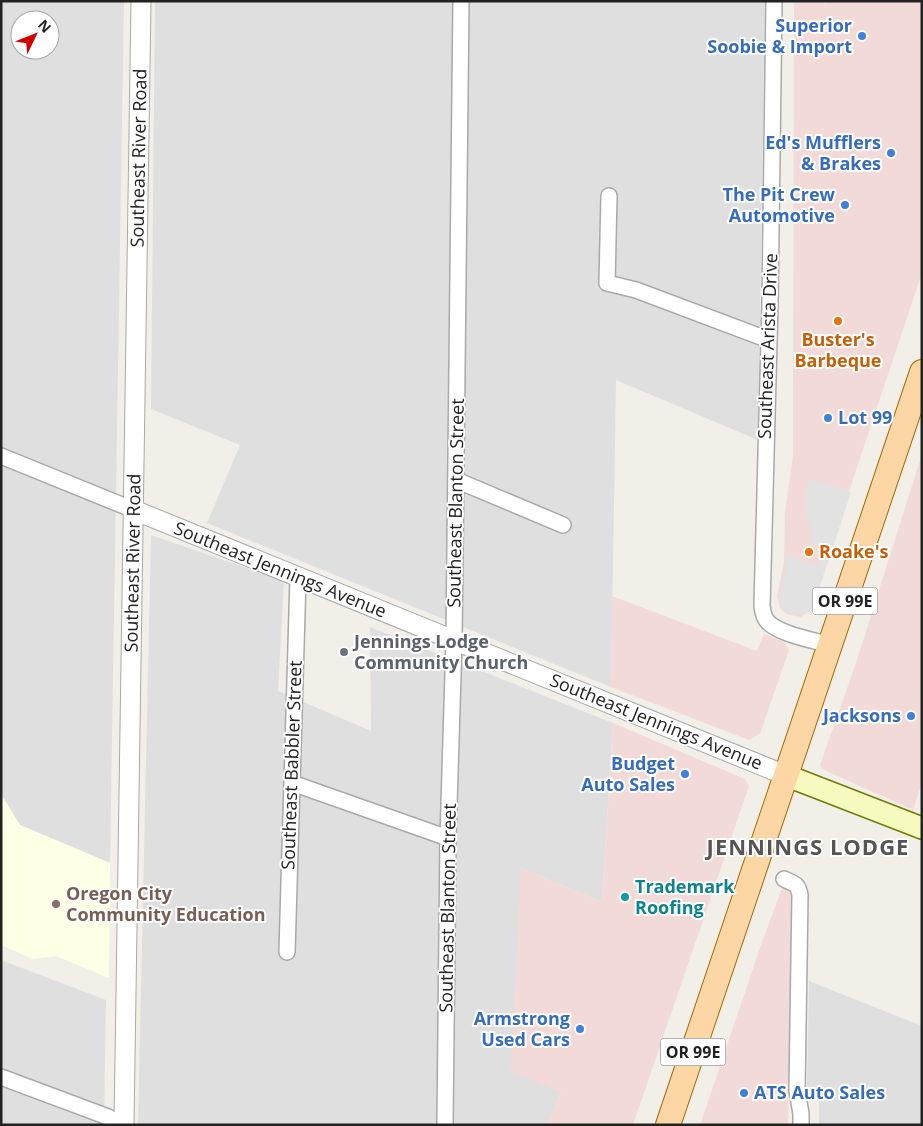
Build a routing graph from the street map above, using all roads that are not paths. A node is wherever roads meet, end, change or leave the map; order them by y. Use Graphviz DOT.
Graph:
graph roads {
  1 [pos="140,1"];
  2 [pos="461,1"];
  3 [pos="774,1"];
  4 [pos="608,196"];
  5 [pos="769,340"];
  6 [pos="922,372"];
  7 [pos="1,456"];
  8 [pos="456,480"];
  9 [pos="134,510"];
  10 [pos="563,525"];
  11 [pos="298,578"];
  12 [pos="454,641"];
  13 [pos="830,645"];
  14 [pos="785,775"];
  15 [pos="292,784"];
  16 [pos="922,828"];
  17 [pos="448,838"];
  18 [pos="784,879"];
  19 [pos="287,952"];
  20 [pos="1,1077"];
  21 [pos="123,1125"];
  22 [pos="445,1125"];
  23 [pos="668,1125"];
  24 [pos="800,1125"];
  1 -- 9 [label="street, Southeast River Road"];
  2 -- 8 [label="street, Southeast Blanton Street"];
  3 -- 5 [label="street, Southeast Arista Drive"];
  4 -- 5 [label="street"];
  5 -- 13 [label="street, Southeast Arista Drive"];
  6 -- 13 [label="main road, OR 99E"];
  7 -- 9 [label="street, Southeast Jennings Avenue"];
  8 -- 10 [label="street"];
  8 -- 12 [label="street, Southeast Blanton Street"];
  9 -- 11 [label="street, Southeast Jennings Avenue"];
  9 -- 21 [label="street, Southeast River Road"];
  11 -- 12 [label="street, Southeast Jennings Avenue"];
  11 -- 15 [label="street, Southeast Babbler Street"];
  12 -- 14 [label="street, Southeast Jennings Avenue"];
  12 -- 17 [label="street, Southeast Blanton Street"];
  13 -- 14 [label="main road, OR 99E"];
  14 -- 16 [label="main road, Southeast Jennings Avenue"];
  14 -- 23 [label="main road, OR 99E"];
  15 -- 17 [label="street"];
  15 -- 19 [label="street, Southeast Babbler Street"];
  17 -- 22 [label="street, Southeast Blanton Street"];
  18 -- 24 [label="street"];
  20 -- 21 [label="street"];
}
